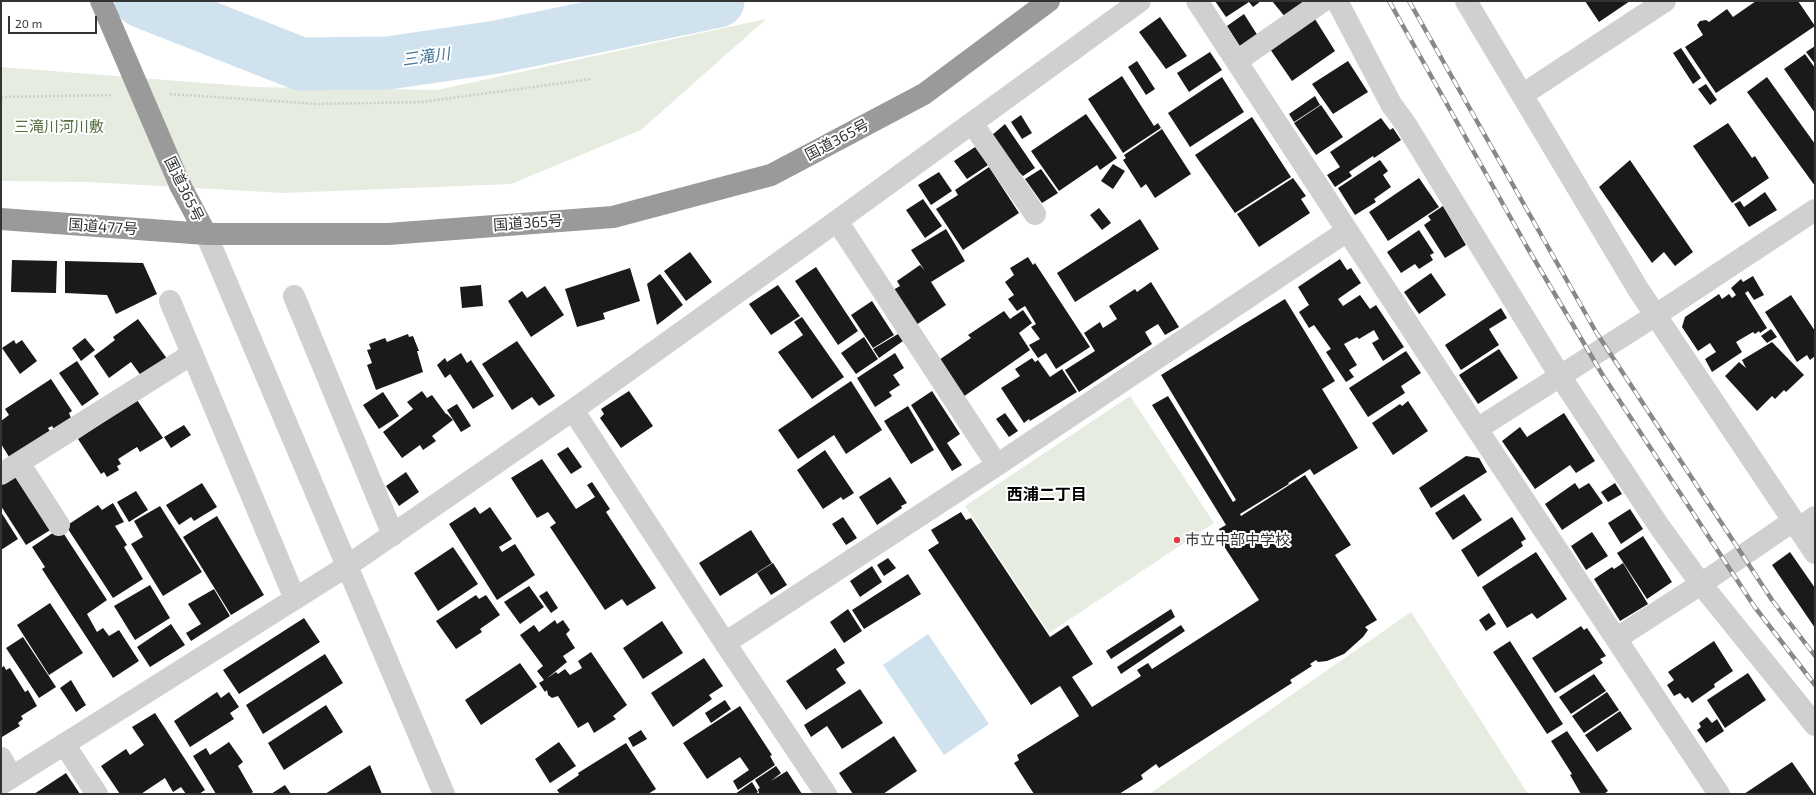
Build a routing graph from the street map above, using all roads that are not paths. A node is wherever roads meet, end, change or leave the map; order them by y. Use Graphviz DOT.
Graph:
graph roads {
  1 [pos="102,1"];
  2 [pos="1049,1"];
  3 [pos="1140,1"];
  4 [pos="1197,1"];
  5 [pos="1323,1"];
  6 [pos="1337,1"];
  7 [pos="1466,1"];
  8 [pos="1665,1"];
  9 [pos="1237,61"];
  10 [pos="1522,95"];
  11 [pos="972,123"];
  12 [pos="1815,210"];
  13 [pos="1035,214"];
  14 [pos="1,219"];
  15 [pos="837,222"];
  16 [pos="1347,231"];
  17 [pos="206,234"];
  18 [pos="294,296"];
  19 [pos="170,301"];
  20 [pos="1656,315"];
  21 [pos="192,354"];
  22 [pos="1560,376"];
  23 [pos="573,410"];
  24 [pos="1477,429"];
  25 [pos="997,465"];
  26 [pos="10,469"];
  27 [pos="1802,522"];
  28 [pos="58,525"];
  29 [pos="393,535"];
  30 [pos="1815,553"];
  31 [pos="347,566"];
  32 [pos="1701,584"];
  33 [pos="295,599"];
  34 [pos="1617,638"];
  35 [pos="724,643"];
  36 [pos="1815,725"];
  37 [pos="64,744"];
  38 [pos="1,758"];
  39 [pos="7,780"];
  40 [pos="97,794"];
  41 [pos="444,794"];
  42 [pos="826,794"];
  43 [pos="1719,794"];
  1 -- 17 [label="highway, 国道365号, bridge"];
  2 -- 17 [label="highway, 国道365号"];
  3 -- 11 [label="street"];
  4 -- 9 [label="street"];
  5 -- 9 [label="street"];
  6 -- 22 [label="street"];
  7 -- 10 [label="street"];
  8 -- 10 [label="street"];
  9 -- 16 [label="street"];
  10 -- 20 [label="street"];
  11 -- 13 [label="street"];
  11 -- 15 [label="street"];
  12 -- 20 [label="street"];
  14 -- 17 [label="highway, 国道477号"];
  15 -- 23 [label="street"];
  15 -- 25 [label="street"];
  16 -- 24 [label="street"];
  16 -- 25 [label="street"];
  17 -- 31 [label="street"];
  18 -- 29 [label="street"];
  19 -- 21 [label="street"];
  20 -- 22 [label="street"];
  20 -- 27 [label="street"];
  21 -- 26 [label="street"];
  21 -- 33 [label="street"];
  22 -- 24 [label="street"];
  22 -- 32 [label="street"];
  23 -- 29 [label="street"];
  23 -- 35 [label="street"];
  24 -- 34 [label="street"];
  25 -- 35 [label="street"];
  26 -- 28 [label="street"];
  27 -- 30 [label="street"];
  27 -- 32 [label="street"];
  29 -- 31 [label="street"];
  31 -- 33 [label="street"];
  31 -- 41 [label="street"];
  32 -- 34 [label="street"];
  32 -- 36 [label="street"];
  33 -- 37 [label="street"];
  34 -- 43 [label="street"];
  35 -- 42 [label="street"];
  37 -- 39 [label="street"];
  37 -- 40 [label="street"];
  38 -- 39 [label="street"];
}
